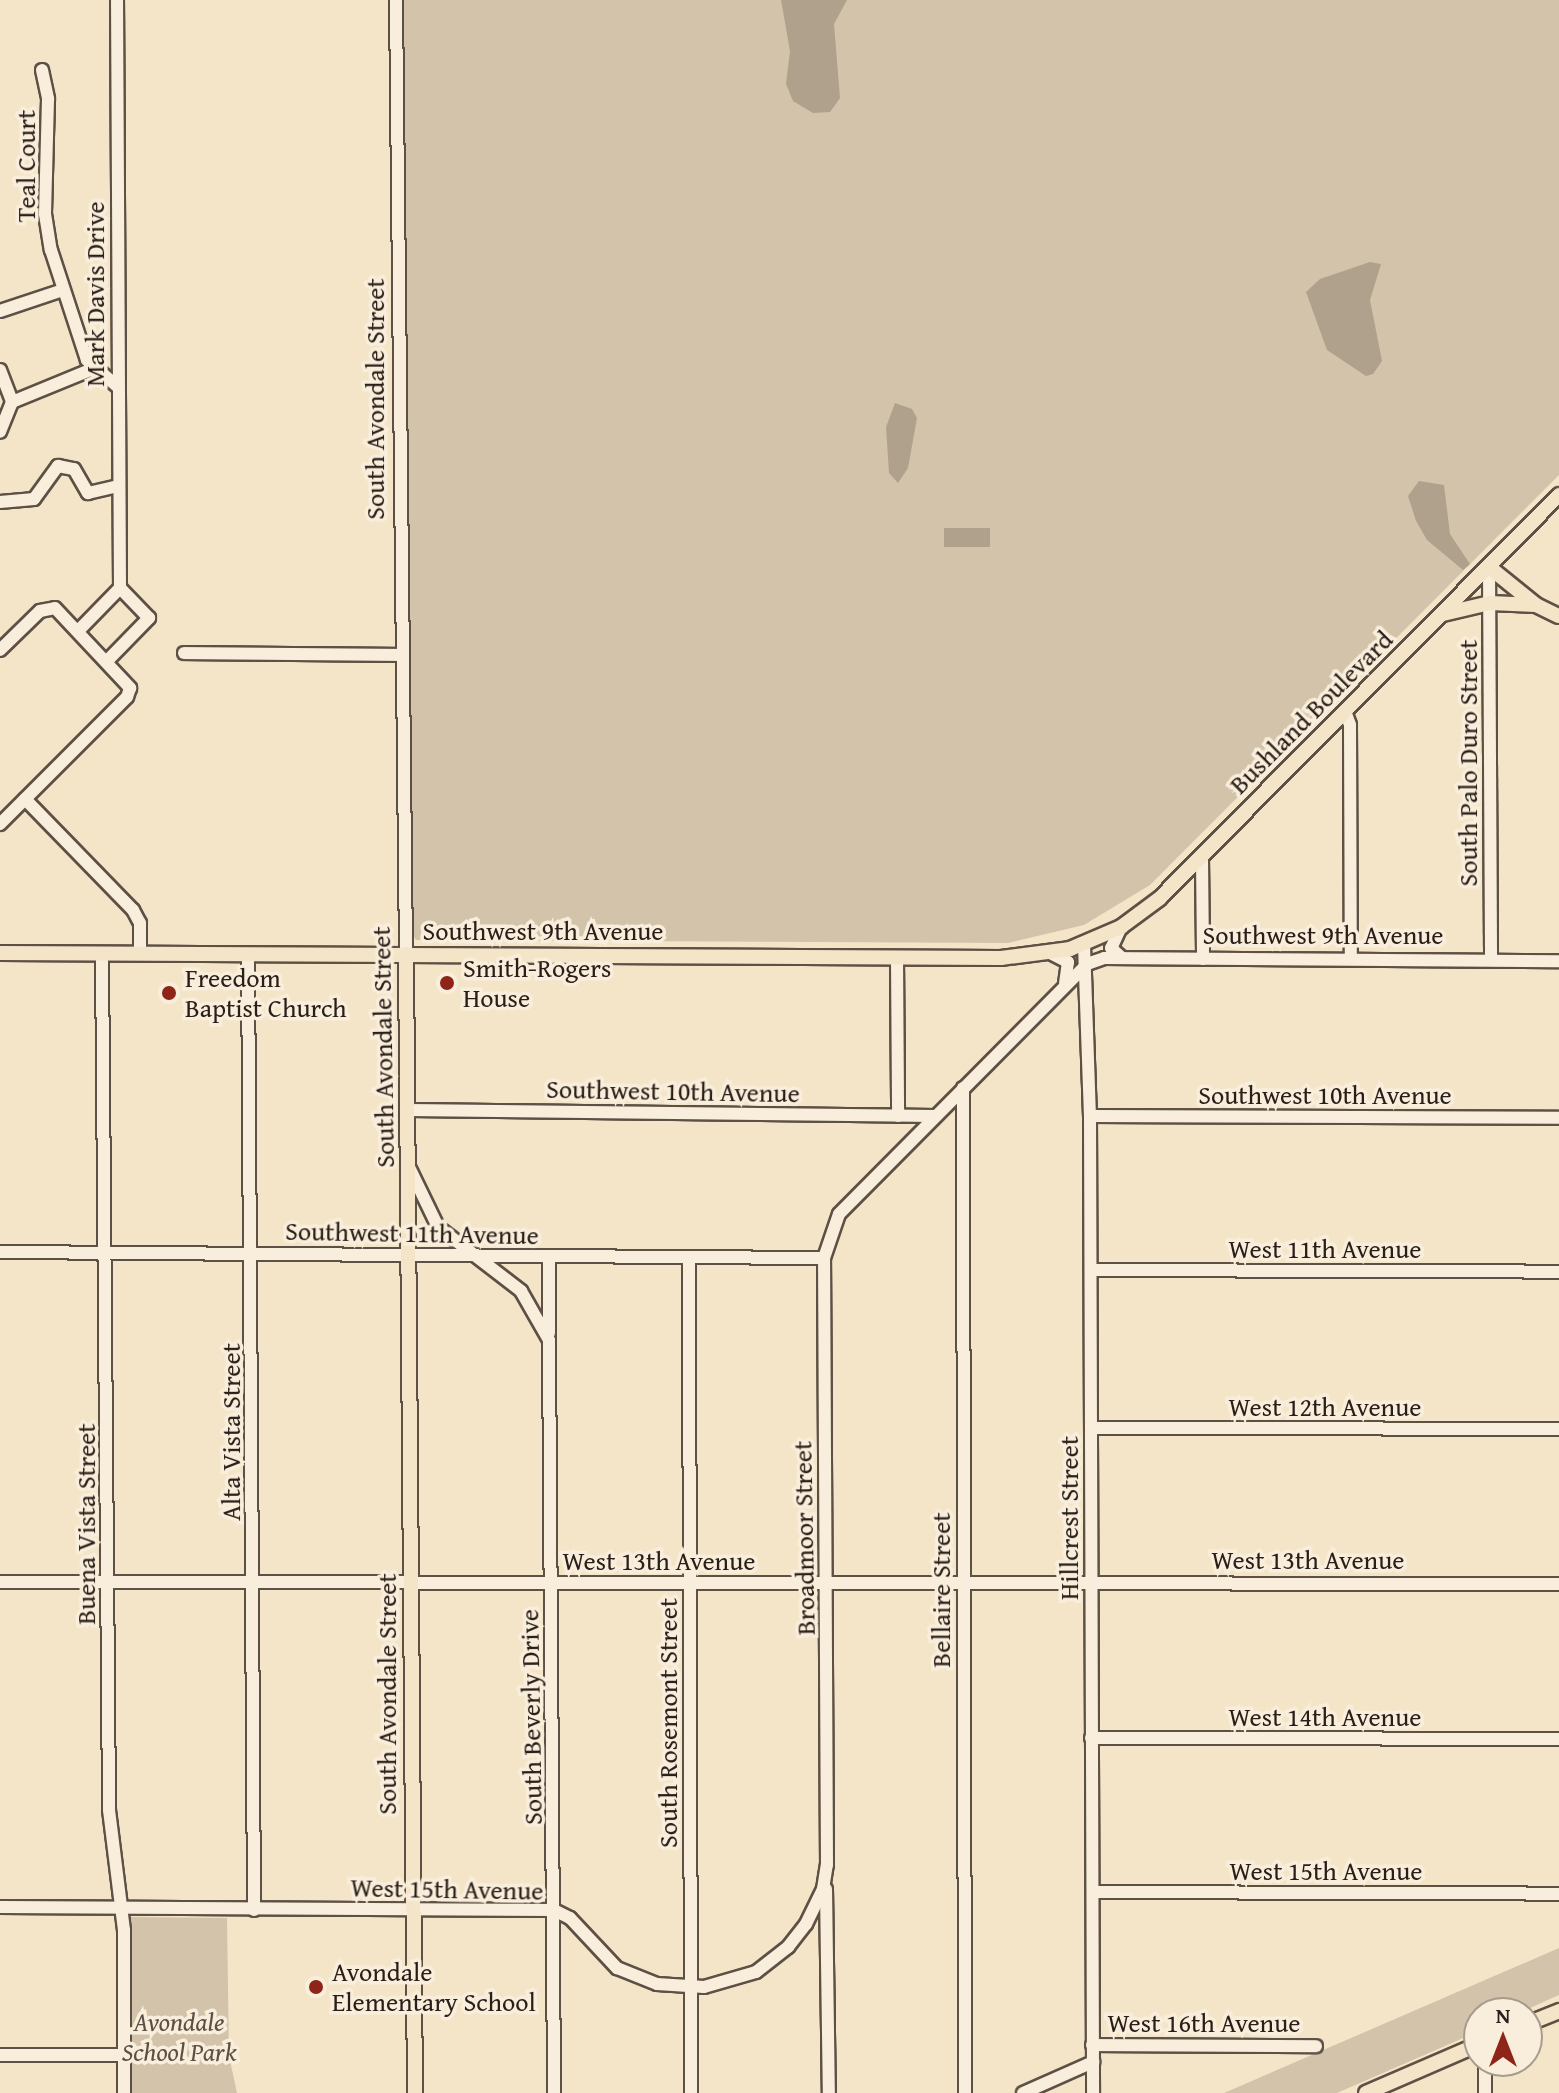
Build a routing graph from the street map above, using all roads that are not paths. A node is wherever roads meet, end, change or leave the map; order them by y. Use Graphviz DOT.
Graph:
graph roads {
  1 [pos="117,0"];
  2 [pos="396,0"];
  3 [pos="42,70"];
  4 [pos="63,290"];
  5 [pos="0,311"];
  6 [pos="95,368"];
  7 [pos="0,370"];
  8 [pos="118,387"];
  9 [pos="12,402"];
  10 [pos="0,432"];
  11 [pos="118,486"];
  12 [pos="1559,495"];
  13 [pos="0,502"];
  14 [pos="1489,567"];
  15 [pos="120,588"];
  16 [pos="1490,603"];
  17 [pos="1536,605"];
  18 [pos="1439,616"];
  19 [pos="1559,616"];
  20 [pos="79,630"];
  21 [pos="0,650"];
  22 [pos="184,653"];
  23 [pos="401,655"];
  24 [pos="108,660"];
  25 [pos="1345,711"];
  26 [pos="25,799"];
  27 [pos="0,824"];
  28 [pos="1202,858"];
  29 [pos="1121,927"];
  30 [pos="0,953"];
  31 [pos="102,954"];
  32 [pos="140,954"];
  33 [pos="248,954"];
  34 [pos="406,954"];
  35 [pos="1058,956"];
  36 [pos="1086,956"];
  37 [pos="897,958"];
  38 [pos="1124,958"];
  39 [pos="1203,959"];
  40 [pos="1351,959"];
  41 [pos="1491,960"];
  42 [pos="1559,961"];
  43 [pos="1063,986"];
  44 [pos="963,1088"];
  45 [pos="409,1110"];
  46 [pos="898,1116"];
  47 [pos="936,1116"];
  48 [pos="1090,1116"];
  49 [pos="1559,1118"];
  50 [pos="410,1169"];
  51 [pos="839,1214"];
  52 [pos="0,1252"];
  53 [pos="107,1253"];
  54 [pos="252,1254"];
  55 [pos="411,1255"];
  56 [pos="473,1256"];
  57 [pos="549,1257"];
  58 [pos="689,1258"];
  59 [pos="824,1258"];
  60 [pos="1091,1270"];
  61 [pos="1559,1272"];
  62 [pos="549,1340"];
  63 [pos="1091,1428"];
  64 [pos="1559,1429"];
  65 [pos="109,1581"];
  66 [pos="254,1581"];
  67 [pos="1090,1581"];
  68 [pos="0,1582"];
  69 [pos="963,1582"];
  70 [pos="410,1583"];
  71 [pos="551,1583"];
  72 [pos="689,1583"];
  73 [pos="827,1583"];
  74 [pos="1559,1584"];
  75 [pos="1091,1738"];
  76 [pos="1559,1739"];
  77 [pos="827,1865"];
  78 [pos="823,1889"];
  79 [pos="1093,1892"];
  80 [pos="1559,1894"];
  81 [pos="0,1907"];
  82 [pos="121,1908"];
  83 [pos="254,1910"];
  84 [pos="413,1910"];
  85 [pos="554,1910"];
  86 [pos="690,1988"];
  87 [pos="1092,2045"];
  88 [pos="1316,2046"];
  89 [pos="1463,2051"];
  90 [pos="0,2055"];
  91 [pos="124,2055"];
  92 [pos="1093,2062"];
  93 [pos="124,2093"];
  94 [pos="415,2093"];
  95 [pos="554,2093"];
  96 [pos="691,2093"];
  97 [pos="829,2093"];
  98 [pos="965,2093"];
  99 [pos="1023,2093"];
  100 [pos="1093,2093"];
  101 [pos="1366,2093"];
  1 -- 8 [label="street, Mark Davis Drive"];
  2 -- 23 [label="street, South Avondale Street"];
  3 -- 4 [label="street, Teal Court"];
  4 -- 5 [label="street"];
  4 -- 6 [label="street, Teal Court"];
  6 -- 8 [label="street, Teal Court"];
  6 -- 9 [label="street"];
  7 -- 9 [label="street"];
  8 -- 11 [label="street, Mark Davis Drive"];
  9 -- 10 [label="street"];
  11 -- 13 [label="street"];
  11 -- 15 [label="street, Mark Davis Drive"];
  12 -- 14 [label="main road, Bushland Boulevard"];
  14 -- 16 [label="street, South Palo Duro Street"];
  14 -- 17 [label="main road"];
  14 -- 18 [label="main road, Bushland Boulevard"];
  15 -- 20 [label="street"];
  15 -- 24 [label="street"];
  16 -- 17 [label="main road"];
  16 -- 18 [label="main road"];
  16 -- 41 [label="street, South Palo Duro Street"];
  17 -- 19 [label="main road"];
  18 -- 25 [label="main road, Bushland Boulevard"];
  20 -- 21 [label="street"];
  20 -- 24 [label="street"];
  22 -- 23 [label="street"];
  23 -- 34 [label="street, South Avondale Street"];
  24 -- 26 [label="street"];
  25 -- 28 [label="main road, Bushland Boulevard"];
  25 -- 40 [label="street"];
  26 -- 27 [label="street"];
  26 -- 32 [label="street"];
  28 -- 29 [label="main road, Bushland Boulevard"];
  28 -- 39 [label="street"];
  29 -- 36 [label="main road, Bushland Boulevard"];
  29 -- 38 [label="street"];
  30 -- 31 [label="main road, Southwest 9th Avenue"];
  31 -- 32 [label="main road, Southwest 9th Avenue"];
  31 -- 53 [label="street, Buena Vista Street"];
  32 -- 33 [label="main road, Southwest 9th Avenue"];
  33 -- 34 [label="main road, Southwest 9th Avenue"];
  33 -- 54 [label="street, Alta Vista Street"];
  34 -- 37 [label="main road, Southwest 9th Avenue"];
  34 -- 45 [label="main road, South Avondale Street"];
  35 -- 36 [label="main road, Southwest 9th Avenue"];
  35 -- 37 [label="main road, Southwest 9th Avenue"];
  35 -- 43 [label="street"];
  36 -- 38 [label="street, Southwest 9th Avenue"];
  36 -- 43 [label="street, Bushland Boulevard"];
  36 -- 48 [label="street, Hillcrest Street"];
  37 -- 46 [label="street"];
  38 -- 39 [label="street, Southwest 9th Avenue"];
  39 -- 40 [label="street, Southwest 9th Avenue"];
  40 -- 41 [label="street, Southwest 9th Avenue"];
  41 -- 42 [label="street, Southwest 9th Avenue"];
  43 -- 44 [label="street, Bushland Boulevard"];
  44 -- 47 [label="street, Bushland Boulevard"];
  44 -- 69 [label="street, Bellaire Street"];
  45 -- 46 [label="street, Southwest 10th Avenue"];
  45 -- 50 [label="main road, South Avondale Street"];
  46 -- 47 [label="street, Southwest 10th Avenue"];
  47 -- 51 [label="street, Bushland Boulevard"];
  48 -- 49 [label="street, Southwest 10th Avenue"];
  48 -- 60 [label="street, Hillcrest Street"];
  50 -- 55 [label="main road, South Avondale Street"];
  50 -- 56 [label="street, South Beverly Drive"];
  51 -- 59 [label="street, Broadmoor Street"];
  52 -- 53 [label="street, Southwest 11th Avenue"];
  53 -- 54 [label="street, Southwest 11th Avenue"];
  53 -- 65 [label="street, Buena Vista Street"];
  54 -- 55 [label="street, Southwest 11th Avenue"];
  54 -- 66 [label="street, Alta Vista Street"];
  55 -- 56 [label="street, Southwest 11th Avenue"];
  55 -- 70 [label="main road, South Avondale Street"];
  56 -- 57 [label="street, Southwest 11th Avenue"];
  56 -- 62 [label="street, South Beverly Drive"];
  57 -- 58 [label="street, Southwest 11th Avenue"];
  57 -- 62 [label="street, South Beverly Drive"];
  58 -- 59 [label="street, Southwest 11th Avenue"];
  58 -- 72 [label="street, South Rosemont Street"];
  59 -- 73 [label="street, Broadmoor Street"];
  60 -- 61 [label="street, West 11th Avenue"];
  60 -- 63 [label="street, Hillcrest Street"];
  62 -- 71 [label="street, South Beverly Drive"];
  63 -- 64 [label="street, West 12th Avenue"];
  63 -- 67 [label="street, Hillcrest Street"];
  65 -- 66 [label="street, West 13th Avenue"];
  65 -- 68 [label="street, West 13th Avenue"];
  65 -- 82 [label="street, Buena Vista Street"];
  66 -- 70 [label="street, West 13th Avenue"];
  66 -- 83 [label="street, Alta Vista Street"];
  67 -- 69 [label="street, West 13th Avenue"];
  67 -- 74 [label="street, West 13th Avenue"];
  67 -- 75 [label="street, Hillcrest Street"];
  69 -- 73 [label="street, West 13th Avenue"];
  69 -- 98 [label="street, Bellaire Street"];
  70 -- 71 [label="street, West 13th Avenue"];
  70 -- 84 [label="main road, South Avondale Street"];
  71 -- 72 [label="street, West 13th Avenue"];
  71 -- 85 [label="street, South Beverly Drive"];
  72 -- 73 [label="street, West 13th Avenue"];
  72 -- 86 [label="street, South Rosemont Street"];
  73 -- 77 [label="street, Broadmoor Street"];
  75 -- 76 [label="street, West 14th Avenue"];
  75 -- 79 [label="street, Hillcrest Street"];
  77 -- 78 [label="street, Broadmoor Street"];
  77 -- 97 [label="street, Broadmoor Street"];
  78 -- 86 [label="street, West 15th Avenue"];
  79 -- 80 [label="street, West 15th Avenue"];
  79 -- 87 [label="street, Hillcrest Street"];
  81 -- 82 [label="street, West 15th Avenue"];
  82 -- 83 [label="street, West 15th Avenue"];
  82 -- 91 [label="street, Buena Vista Street"];
  83 -- 84 [label="street, West 15th Avenue"];
  84 -- 85 [label="street, West 15th Avenue"];
  84 -- 94 [label="main road, South Avondale Street"];
  85 -- 86 [label="street, West 15th Avenue"];
  85 -- 95 [label="street, South Beverly Drive"];
  86 -- 96 [label="street, South Rosemont Street"];
  87 -- 88 [label="street, West 16th Avenue"];
  87 -- 92 [label="street, Hillcrest Street"];
  89 -- 101 [label="main road"];
  90 -- 91 [label="street"];
  91 -- 93 [label="street, Buena Vista Street"];
  92 -- 99 [label="street, West 16th Avenue"];
  92 -- 100 [label="street, Hillcrest Street"];
}
